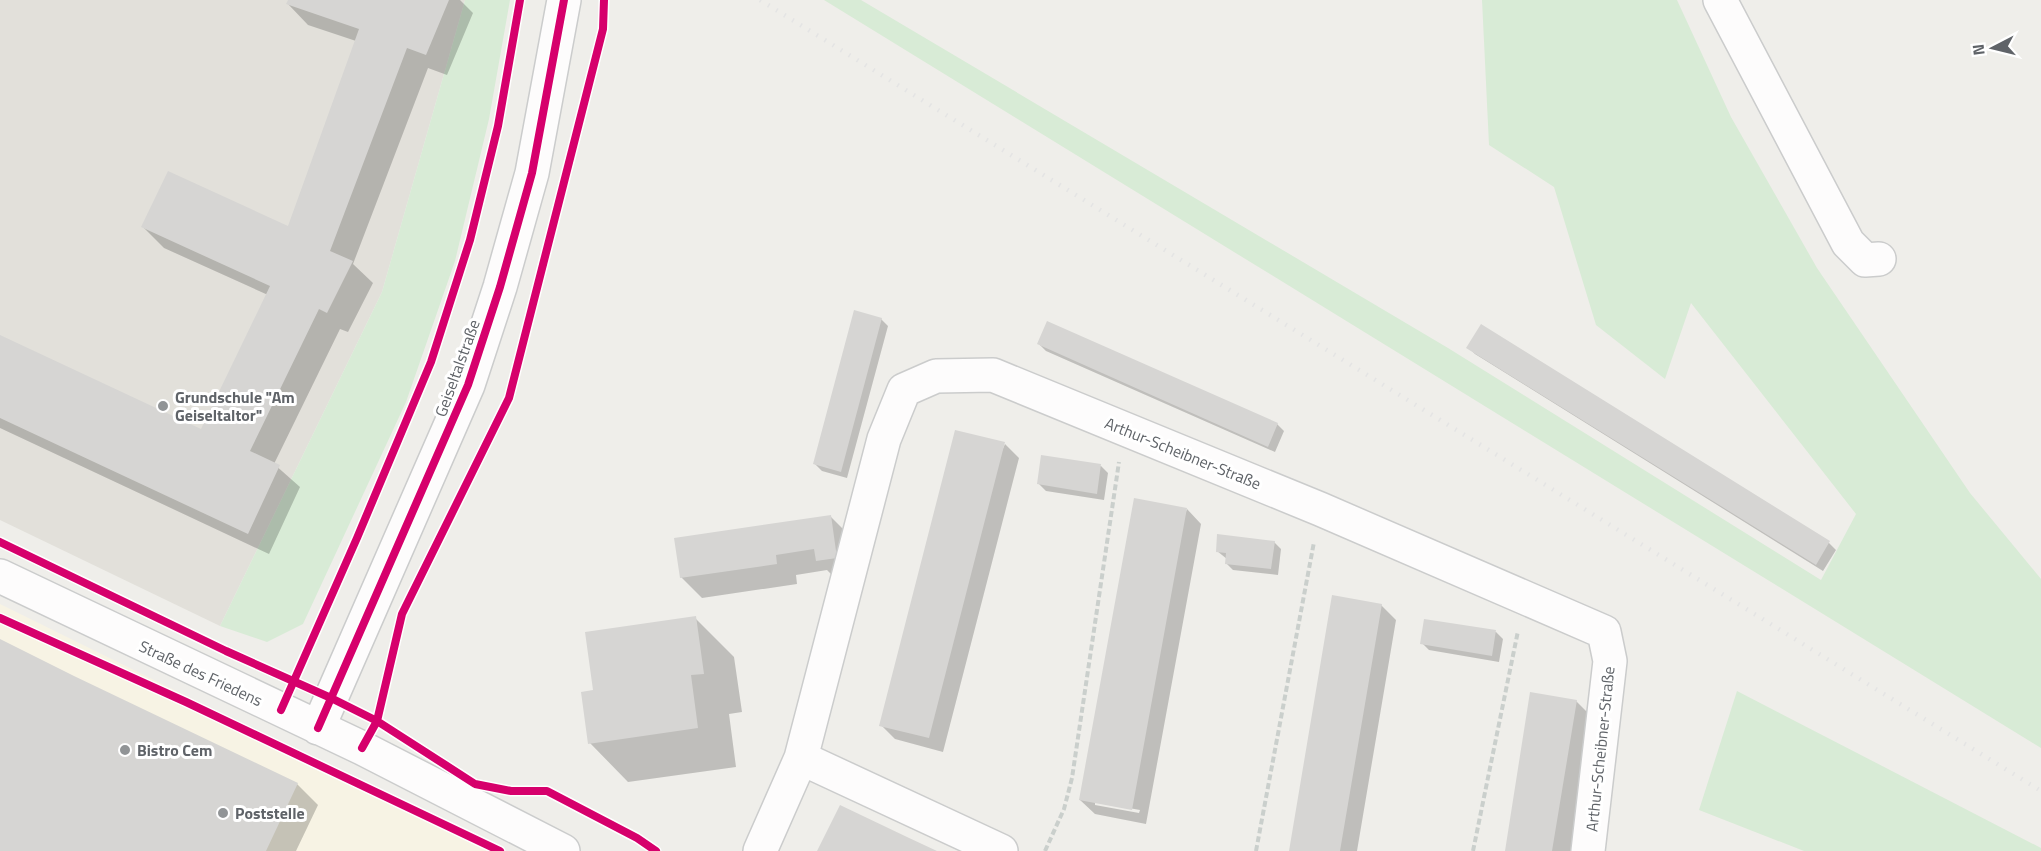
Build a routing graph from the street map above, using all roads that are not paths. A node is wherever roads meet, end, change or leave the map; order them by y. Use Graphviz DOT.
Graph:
graph roads {
  1 [pos="564,0"];
  2 [pos="1720,0"];
  3 [pos="1879,259"];
  4 [pos="0,576"];
  5 [pos="318,728"];
  6 [pos="801,758"];
  7 [pos="563,851"];
  8 [pos="760,851"];
  9 [pos="1001,851"];
  10 [pos="1588,851"];
  1 -- 5 [label="street, Geiseltalstraße"];
  2 -- 3 [label="street"];
  4 -- 5 [label="street, Straße des Friedens"];
  5 -- 7 [label="street, Straße des Friedens"];
  6 -- 8 [label="street, Arthur-Scheibner-Straße"];
  6 -- 9 [label="street"];
  6 -- 10 [label="street, Arthur-Scheibner-Straße"];
}
